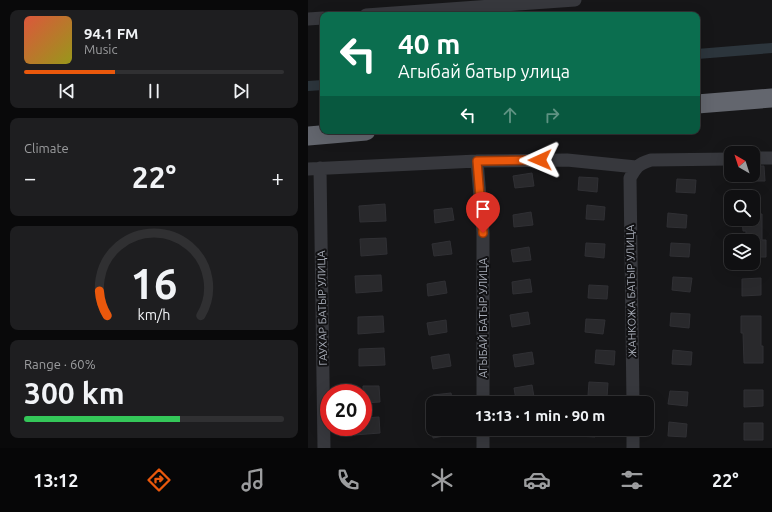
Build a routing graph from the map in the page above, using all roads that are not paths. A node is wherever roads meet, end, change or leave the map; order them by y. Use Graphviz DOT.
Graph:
graph roads {
  1 [pos="575,0"];
  2 [pos="408,12"];
  3 [pos="320,18"];
  4 [pos="308,19"];
  5 [pos="772,86"];
  6 [pos="700,92"];
  7 [pos="772,98"];
  8 [pos="700,104"];
  9 [pos="320,122"];
  10 [pos="308,124"];
  11 [pos="331,134"];
  12 [pos="308,136"];
  13 [pos="760,158"];
  14 [pos="772,158"];
  15 [pos="724,159"];
  16 [pos="477,161"];
  17 [pos="314,168"];
  18 [pos="633,173"];
  19 [pos="483,396"];
  20 [pos="633,396"];
  21 [pos="483,436"];
  22 [pos="633,436"];
  23 [pos="324,448"];
  24 [pos="483,448"];
  25 [pos="633,448"];
  1 -- 2 [label="street"];
  3 -- 4 [label="street"];
  5 -- 6 [label="highway"];
  7 -- 8 [label="highway"];
  9 -- 10 [label="highway"];
  11 -- 12 [label="highway"];
  13 -- 14 [label="street"];
  15 -- 18 [label="street"];
  16 -- 17 [label="street"];
  16 -- 18 [label="street"];
  16 -- 19 [label="street, АГЫБАЙ БАТЫР УЛИЦА"];
  17 -- 23 [label="street, ГАУХАР БАТЫР УЛИЦА"];
  18 -- 20 [label="street, ЖАНКОЖА БАТЫР УЛИЦА"];
  21 -- 24 [label="street"];
  22 -- 25 [label="street"];
}
